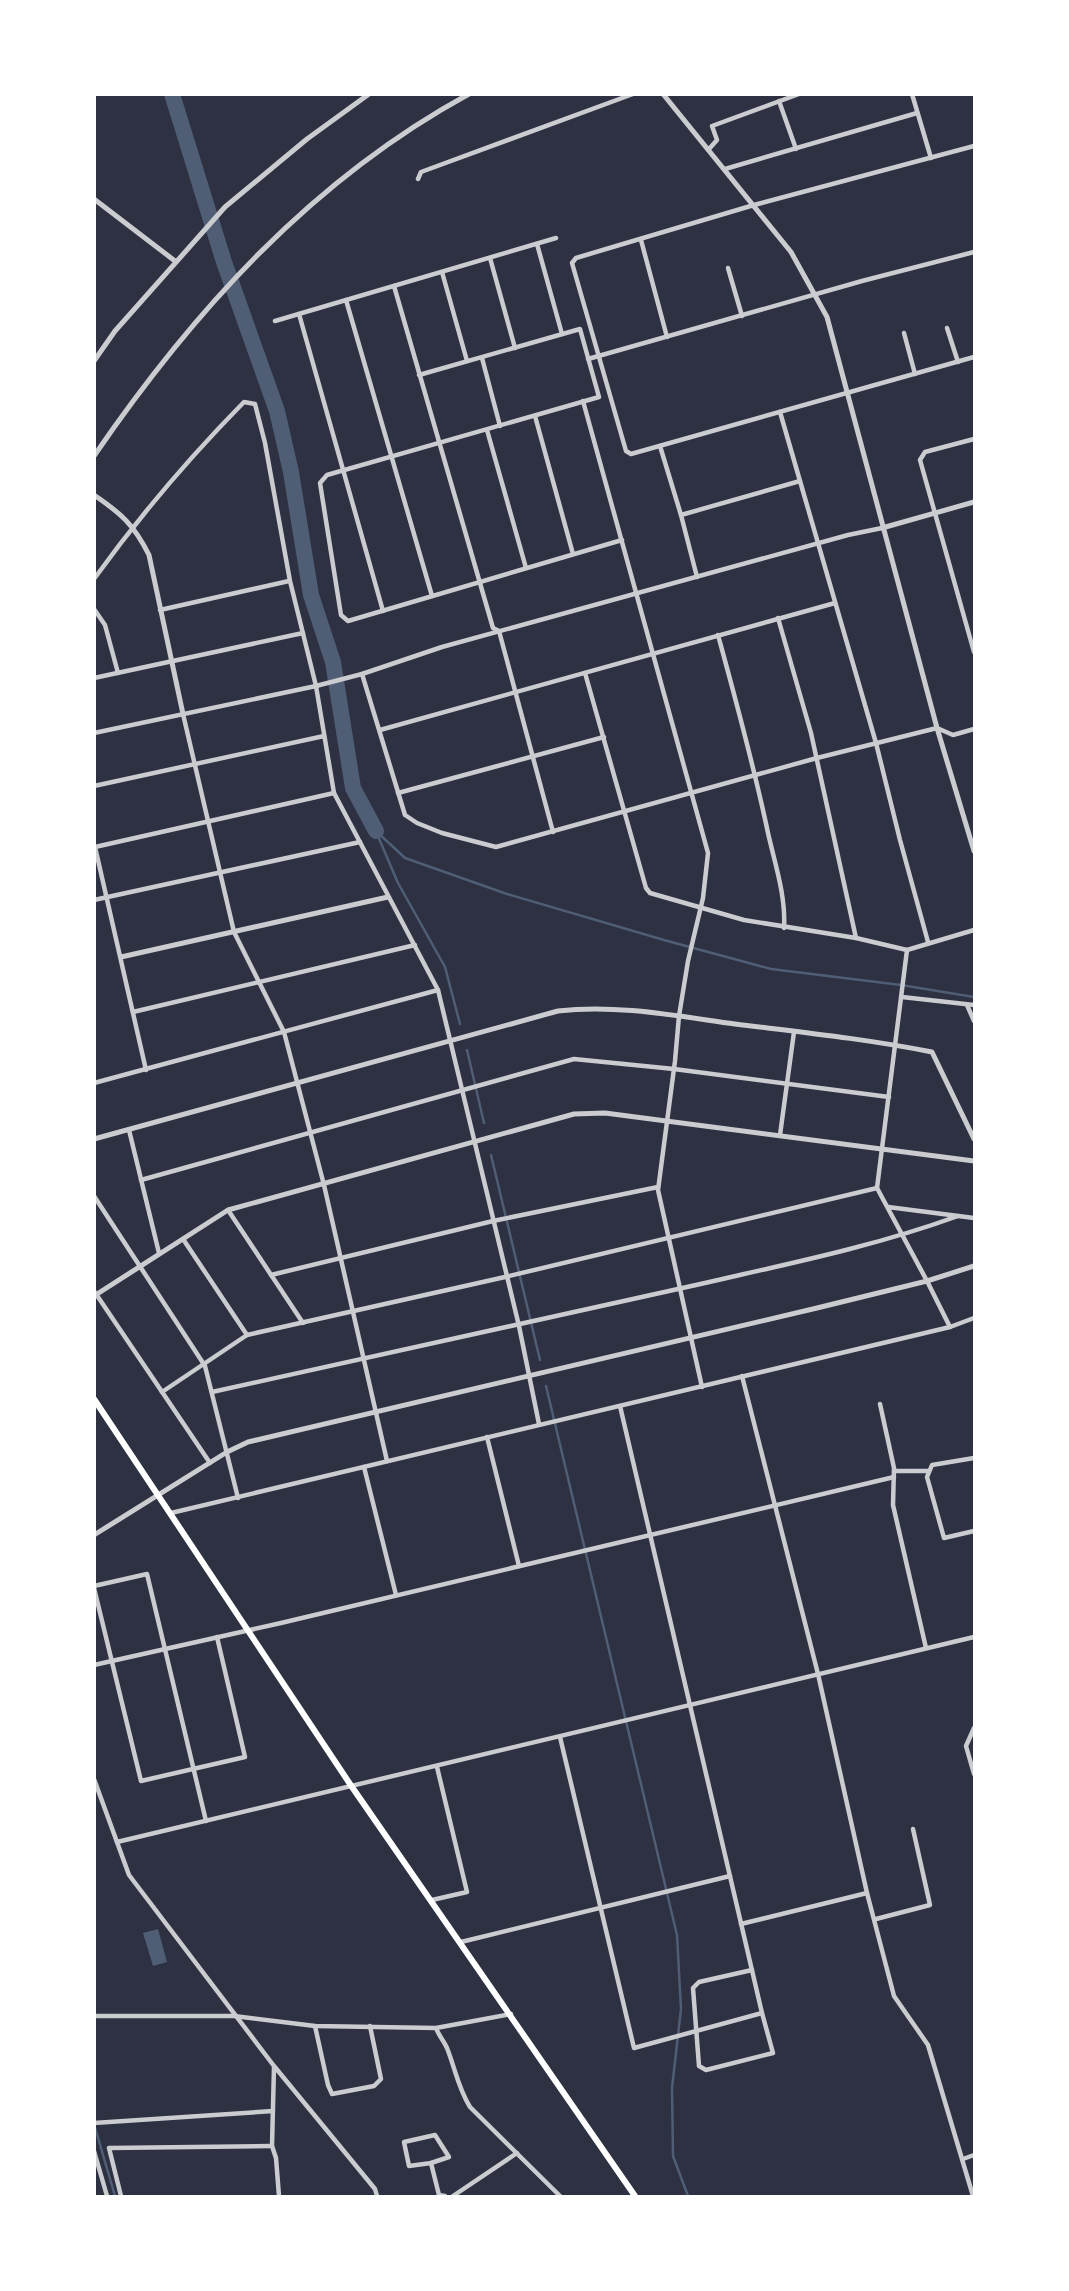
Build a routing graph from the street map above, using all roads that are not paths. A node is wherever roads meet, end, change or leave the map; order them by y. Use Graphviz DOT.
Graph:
graph roads {
  1 [pos="369,94"];
  2 [pos="469,94"];
  3 [pos="633,94"];
  4 [pos="663,94"];
  5 [pos="799,94"];
  6 [pos="912,94"];
  7 [pos="779,101"];
  8 [pos="917,113"];
  9 [pos="975,146"];
  10 [pos="709,149"];
  11 [pos="796,149"];
  12 [pos="931,158"];
  13 [pos="725,169"];
  14 [pos="418,179"];
  15 [pos="94,199"];
  16 [pos="754,205"];
  17 [pos="556,239"];
  18 [pos="641,240"];
  19 [pos="537,244"];
  20 [pos="975,252"];
  21 [pos="490,258"];
  22 [pos="175,261"];
  23 [pos="729,268"];
  24 [pos="442,272"];
  25 [pos="394,286"];
  26 [pos="814,295"];
  27 [pos="346,300"];
  28 [pos="299,314"];
  29 [pos="742,316"];
  30 [pos="275,321"];
  31 [pos="947,328"];
  32 [pos="904,333"];
  33 [pos="562,334"];
  34 [pos="667,337"];
  35 [pos="515,348"];
  36 [pos="598,356"];
  37 [pos="975,357"];
  38 [pos="482,358"];
  39 [pos="588,359"];
  40 [pos="94,361"];
  41 [pos="467,361"];
  42 [pos="958,362"];
  43 [pos="915,374"];
  44 [pos="419,375"];
  45 [pos="848,393"];
  46 [pos="583,401"];
  47 [pos="780,412"];
  48 [pos="535,416"];
  49 [pos="500,426"];
  50 [pos="487,430"];
  51 [pos="975,439"];
  52 [pos="439,443"];
  53 [pos="660,446"];
  54 [pos="94,456"];
  55 [pos="390,457"];
  56 [pos="342,471"];
  57 [pos="800,481"];
  58 [pos="94,495"];
  59 [pos="975,502"];
  60 [pos="936,513"];
  61 [pos="681,515"];
  62 [pos="132,526"];
  63 [pos="882,528"];
  64 [pos="622,540"];
  65 [pos="819,543"];
  66 [pos="573,554"];
  67 [pos="526,568"];
  68 [pos="697,577"];
  69 [pos="94,579"];
  70 [pos="289,581"];
  71 [pos="479,581"];
  72 [pos="637,592"];
  73 [pos="432,596"];
  74 [pos="835,603"];
  75 [pos="94,608"];
  76 [pos="160,610"];
  77 [pos="383,611"];
  78 [pos="778,618"];
  79 [pos="499,631"];
  80 [pos="303,633"];
  81 [pos="718,635"];
  82 [pos="975,652"];
  83 [pos="654,654"];
  84 [pos="171,661"];
  85 [pos="118,673"];
  86 [pos="585,673"];
  87 [pos="362,674"];
  88 [pos="94,678"];
  89 [pos="316,686"];
  90 [pos="516,693"];
  91 [pos="183,714"];
  92 [pos="937,728"];
  93 [pos="975,729"];
  94 [pos="380,730"];
  95 [pos="94,733"];
  96 [pos="324,736"];
  97 [pos="604,737"];
  98 [pos="876,743"];
  99 [pos="533,757"];
  100 [pos="817,758"];
  101 [pos="195,765"];
  102 [pos="756,776"];
  103 [pos="94,786"];
  104 [pos="334,793"];
  105 [pos="398,793"];
  106 [pos="693,794"];
  107 [pos="626,812"];
  108 [pos="209,823"];
  109 [pos="553,832"];
  110 [pos="360,842"];
  111 [pos="95,847"];
  112 [pos="975,851"];
  113 [pos="221,874"];
  114 [pos="388,897"];
  115 [pos="107,898"];
  116 [pos="94,900"];
  117 [pos="702,908"];
  118 [pos="784,928"];
  119 [pos="975,930"];
  120 [pos="234,932"];
  121 [pos="856,938"];
  122 [pos="928,942"];
  123 [pos="415,945"];
  124 [pos="907,950"];
  125 [pos="121,957"];
  126 [pos="261,983"];
  127 [pos="438,990"];
  128 [pos="902,995"];
  129 [pos="967,1004"];
  130 [pos="975,1004"];
  131 [pos="134,1012"];
  132 [pos="679,1017"];
  133 [pos="975,1021"];
  134 [pos="284,1032"];
  135 [pos="794,1032"];
  136 [pos="449,1041"];
  137 [pos="896,1045"];
  138 [pos="674,1069"];
  139 [pos="146,1070"];
  140 [pos="297,1082"];
  141 [pos="94,1083"];
  142 [pos="787,1084"];
  143 [pos="461,1090"];
  144 [pos="889,1097"];
  145 [pos="666,1121"];
  146 [pos="129,1130"];
  147 [pos="310,1133"];
  148 [pos="780,1135"];
  149 [pos="94,1139"];
  150 [pos="975,1139"];
  151 [pos="474,1142"];
  152 [pos="882,1149"];
  153 [pos="975,1161"];
  154 [pos="141,1180"];
  155 [pos="324,1185"];
  156 [pos="658,1187"];
  157 [pos="877,1188"];
  158 [pos="94,1196"];
  159 [pos="887,1207"];
  160 [pos="228,1210"];
  161 [pos="958,1216"];
  162 [pos="975,1218"];
  163 [pos="492,1221"];
  164 [pos="902,1236"];
  165 [pos="667,1237"];
  166 [pos="182,1238"];
  167 [pos="159,1253"];
  168 [pos="340,1258"];
  169 [pos="140,1265"];
  170 [pos="975,1266"];
  171 [pos="271,1275"];
  172 [pos="505,1276"];
  173 [pos="927,1281"];
  174 [pos="679,1288"];
  175 [pos="95,1293"];
  176 [pos="351,1312"];
  177 [pos="975,1318"];
  178 [pos="303,1323"];
  179 [pos="519,1326"];
  180 [pos="950,1327"];
  181 [pos="247,1335"];
  182 [pos="691,1337"];
  183 [pos="363,1358"];
  184 [pos="205,1366"];
  185 [pos="529,1374"];
  186 [pos="742,1376"];
  187 [pos="702,1387"];
  188 [pos="162,1392"];
  189 [pos="212,1392"];
  190 [pos="94,1399"];
  191 [pos="880,1404"];
  192 [pos="620,1406"];
  193 [pos="376,1412"];
  194 [pos="539,1424"];
  195 [pos="487,1437"];
  196 [pos="227,1452"];
  197 [pos="975,1458"];
  198 [pos="387,1461"];
  199 [pos="209,1463"];
  200 [pos="364,1467"];
  201 [pos="929,1471"];
  202 [pos="894,1474"];
  203 [pos="160,1495"];
  204 [pos="238,1498"];
  205 [pos="773,1504"];
  206 [pos="171,1513"];
  207 [pos="975,1531"];
  208 [pos="649,1534"];
  209 [pos="94,1535"];
  210 [pos="519,1566"];
  211 [pos="94,1587"];
  212 [pos="396,1596"];
  213 [pos="248,1630"];
  214 [pos="217,1637"];
  215 [pos="975,1637"];
  216 [pos="926,1648"];
  217 [pos="166,1649"];
  218 [pos="112,1661"];
  219 [pos="94,1665"];
  220 [pos="818,1674"];
  221 [pos="689,1706"];
  222 [pos="975,1728"];
  223 [pos="560,1737"];
  224 [pos="437,1767"];
  225 [pos="194,1769"];
  226 [pos="975,1774"];
  227 [pos="94,1779"];
  228 [pos="352,1787"];
  229 [pos="96,1789"];
  230 [pos="206,1821"];
  231 [pos="913,1829"];
  232 [pos="117,1842"];
  233 [pos="730,1876"];
  234 [pos="867,1893"];
  235 [pos="432,1900"];
  236 [pos="600,1908"];
  237 [pos="876,1919"];
  238 [pos="741,1924"];
  239 [pos="461,1942"];
  240 [pos="752,1970"];
  241 [pos="762,2013"];
  242 [pos="511,2014"];
  243 [pos="94,2016"];
  244 [pos="234,2016"];
  245 [pos="315,2026"];
  246 [pos="370,2026"];
  247 [pos="436,2028"];
  248 [pos="696,2030"];
  249 [pos="274,2066"];
  250 [pos="273,2111"];
  251 [pos="97,2123"];
  252 [pos="272,2146"];
  253 [pos="94,2151"];
  254 [pos="517,2153"];
  255 [pos="975,2155"];
  256 [pos="963,2159"];
  257 [pos="431,2163"];
  258 [pos="107,2196"];
  259 [pos="121,2196"];
  260 [pos="279,2196"];
  261 [pos="377,2196"];
  262 [pos="445,2196"];
  263 [pos="453,2196"];
  264 [pos="560,2196"];
  265 [pos="635,2196"];
  266 [pos="973,2196"];
  1 -- 22 [label="street"];
  2 -- 54 [label="street"];
  3 -- 14 [label="street"];
  4 -- 10 [label="street"];
  5 -- 7 [label="street"];
  6 -- 8 [label="street"];
  7 -- 10 [label="street"];
  7 -- 11 [label="street"];
  8 -- 11 [label="street"];
  8 -- 12 [label="street"];
  9 -- 12 [label="street"];
  10 -- 13 [label="street"];
  11 -- 13 [label="street"];
  12 -- 16 [label="street"];
  13 -- 16 [label="street"];
  15 -- 22 [label="street"];
  16 -- 18 [label="street"];
  16 -- 26 [label="street"];
  17 -- 19 [label="street"];
  18 -- 34 [label="street"];
  18 -- 36 [label="street"];
  19 -- 21 [label="street"];
  19 -- 33 [label="street"];
  20 -- 26 [label="street"];
  21 -- 24 [label="street"];
  21 -- 35 [label="street"];
  22 -- 40 [label="street"];
  23 -- 29 [label="street"];
  24 -- 25 [label="street"];
  24 -- 41 [label="street"];
  25 -- 27 [label="street"];
  25 -- 44 [label="street"];
  26 -- 29 [label="street"];
  26 -- 45 [label="street"];
  27 -- 28 [label="street"];
  27 -- 55 [label="street"];
  28 -- 30 [label="street"];
  28 -- 56 [label="street"];
  29 -- 34 [label="street"];
  31 -- 42 [label="street"];
  32 -- 43 [label="street"];
  33 -- 35 [label="street"];
  33 -- 39 [label="street"];
  34 -- 36 [label="street"];
  35 -- 38 [label="street"];
  36 -- 39 [label="street"];
  36 -- 53 [label="street"];
  37 -- 42 [label="street"];
  38 -- 41 [label="street"];
  38 -- 49 [label="street"];
  39 -- 46 [label="street"];
  41 -- 44 [label="street"];
  42 -- 43 [label="street"];
  43 -- 45 [label="street"];
  44 -- 52 [label="street"];
  45 -- 47 [label="street"];
  45 -- 63 [label="street"];
  46 -- 48 [label="street"];
  46 -- 64 [label="street"];
  47 -- 53 [label="street"];
  47 -- 57 [label="street"];
  48 -- 49 [label="street"];
  48 -- 66 [label="street"];
  49 -- 50 [label="street"];
  50 -- 52 [label="street"];
  50 -- 67 [label="street"];
  51 -- 60 [label="street"];
  52 -- 55 [label="street"];
  52 -- 71 [label="street"];
  53 -- 61 [label="street"];
  55 -- 56 [label="street"];
  55 -- 73 [label="street"];
  56 -- 77 [label="street"];
  56 -- 77 [label="street"];
  57 -- 61 [label="street"];
  57 -- 65 [label="street"];
  58 -- 62 [label="street"];
  59 -- 60 [label="street"];
  60 -- 63 [label="street"];
  60 -- 82 [label="street"];
  61 -- 68 [label="street"];
  62 -- 69 [label="street"];
  62 -- 70 [label="street"];
  62 -- 76 [label="street"];
  63 -- 65 [label="street"];
  63 -- 92 [label="street"];
  64 -- 66 [label="street"];
  64 -- 72 [label="street"];
  65 -- 68 [label="street"];
  65 -- 74 [label="street"];
  66 -- 67 [label="street"];
  67 -- 71 [label="street"];
  68 -- 72 [label="street"];
  70 -- 76 [label="street"];
  70 -- 80 [label="street"];
  71 -- 73 [label="street"];
  71 -- 79 [label="street"];
  72 -- 79 [label="street"];
  72 -- 83 [label="street"];
  73 -- 77 [label="street"];
  74 -- 78 [label="street"];
  74 -- 98 [label="street"];
  75 -- 85 [label="street"];
  76 -- 84 [label="street"];
  78 -- 81 [label="street"];
  78 -- 100 [label="street"];
  79 -- 87 [label="street"];
  79 -- 90 [label="street"];
  80 -- 84 [label="street"];
  80 -- 89 [label="street"];
  81 -- 83 [label="street"];
  81 -- 102 [label="street"];
  83 -- 86 [label="street"];
  83 -- 106 [label="street"];
  84 -- 85 [label="street"];
  84 -- 91 [label="street"];
  85 -- 88 [label="street"];
  86 -- 90 [label="street"];
  86 -- 97 [label="street"];
  87 -- 89 [label="street"];
  87 -- 94 [label="street"];
  89 -- 91 [label="street"];
  89 -- 96 [label="street"];
  90 -- 94 [label="street"];
  90 -- 99 [label="street"];
  91 -- 95 [label="street"];
  91 -- 101 [label="street"];
  92 -- 93 [label="street"];
  92 -- 98 [label="street"];
  92 -- 112 [label="street"];
  94 -- 105 [label="street"];
  96 -- 101 [label="street"];
  96 -- 104 [label="street"];
  97 -- 99 [label="street"];
  97 -- 107 [label="street"];
  98 -- 100 [label="street"];
  98 -- 122 [label="street"];
  99 -- 105 [label="street"];
  99 -- 109 [label="street"];
  100 -- 102 [label="street"];
  100 -- 121 [label="street"];
  101 -- 103 [label="street"];
  101 -- 108 [label="street"];
  102 -- 106 [label="street"];
  102 -- 118 [label="street"];
  104 -- 108 [label="street"];
  104 -- 110 [label="street"];
  105 -- 109 [label="street"];
  106 -- 107 [label="street"];
  106 -- 117 [label="street"];
  107 -- 109 [label="street"];
  107 -- 117 [label="street"];
  108 -- 111 [label="street"];
  108 -- 113 [label="street"];
  110 -- 113 [label="street"];
  110 -- 114 [label="street"];
  111 -- 115 [label="street"];
  113 -- 115 [label="street"];
  113 -- 120 [label="street"];
  114 -- 120 [label="street"];
  114 -- 123 [label="street"];
  115 -- 116 [label="street"];
  115 -- 125 [label="street"];
  117 -- 118 [label="street"];
  117 -- 132 [label="street"];
  118 -- 121 [label="street"];
  119 -- 122 [label="street"];
  120 -- 125 [label="street"];
  120 -- 126 [label="street"];
  121 -- 124 [label="street"];
  122 -- 124 [label="street"];
  123 -- 126 [label="street"];
  123 -- 127 [label="street"];
  124 -- 128 [label="street"];
  125 -- 131 [label="street"];
  126 -- 131 [label="street"];
  126 -- 134 [label="street"];
  127 -- 134 [label="street"];
  127 -- 136 [label="street"];
  128 -- 129 [label="street"];
  128 -- 137 [label="street"];
  129 -- 130 [label="street"];
  129 -- 133 [label="street"];
  131 -- 139 [label="street"];
  132 -- 135 [label="street"];
  132 -- 136 [label="street"];
  132 -- 138 [label="street"];
  134 -- 139 [label="street"];
  134 -- 140 [label="street"];
  135 -- 137 [label="street"];
  135 -- 142 [label="street"];
  136 -- 140 [label="street"];
  136 -- 143 [label="street"];
  137 -- 144 [label="street"];
  137 -- 150 [label="street"];
  138 -- 142 [label="street"];
  138 -- 143 [label="street"];
  138 -- 145 [label="street"];
  139 -- 141 [label="street"];
  140 -- 146 [label="street"];
  140 -- 147 [label="street"];
  142 -- 144 [label="street"];
  142 -- 148 [label="street"];
  143 -- 147 [label="street"];
  143 -- 151 [label="street"];
  144 -- 152 [label="street"];
  145 -- 148 [label="street"];
  145 -- 151 [label="street"];
  145 -- 156 [label="street"];
  146 -- 149 [label="street"];
  146 -- 154 [label="street"];
  147 -- 154 [label="street"];
  147 -- 155 [label="street"];
  148 -- 152 [label="street"];
  151 -- 155 [label="street"];
  151 -- 163 [label="street"];
  152 -- 153 [label="street"];
  152 -- 157 [label="street"];
  154 -- 167 [label="street"];
  155 -- 160 [label="street"];
  155 -- 168 [label="street"];
  156 -- 163 [label="street"];
  156 -- 165 [label="street"];
  157 -- 159 [label="street"];
  157 -- 165 [label="street"];
  158 -- 169 [label="street"];
  159 -- 161 [label="street"];
  159 -- 164 [label="street"];
  160 -- 166 [label="street"];
  160 -- 171 [label="street"];
  161 -- 162 [label="street"];
  161 -- 164 [label="street"];
  163 -- 168 [label="street"];
  163 -- 172 [label="street"];
  164 -- 173 [label="street"];
  164 -- 174 [label="street"];
  165 -- 172 [label="street"];
  165 -- 174 [label="street"];
  166 -- 167 [label="street"];
  166 -- 181 [label="street"];
  167 -- 169 [label="street"];
  168 -- 171 [label="street"];
  168 -- 176 [label="street"];
  169 -- 175 [label="street"];
  169 -- 184 [label="street"];
  170 -- 173 [label="street"];
  171 -- 178 [label="street"];
  172 -- 176 [label="street"];
  172 -- 179 [label="street"];
  173 -- 180 [label="street"];
  173 -- 182 [label="street"];
  174 -- 179 [label="street"];
  174 -- 182 [label="street"];
  175 -- 188 [label="street"];
  176 -- 178 [label="street"];
  176 -- 183 [label="street"];
  177 -- 180 [label="street"];
  178 -- 181 [label="street"];
  179 -- 183 [label="street"];
  179 -- 185 [label="street"];
  180 -- 186 [label="street"];
  181 -- 184 [label="street"];
  182 -- 185 [label="street"];
  182 -- 187 [label="street"];
  183 -- 189 [label="street"];
  183 -- 193 [label="street"];
  184 -- 188 [label="street"];
  184 -- 189 [label="street"];
  185 -- 193 [label="street"];
  185 -- 194 [label="street"];
  186 -- 187 [label="street"];
  186 -- 205 [label="street"];
  187 -- 192 [label="street"];
  188 -- 199 [label="street"];
  189 -- 196 [label="street"];
  190 -- 203 [label="main road"];
  191 -- 202 [label="street"];
  192 -- 194 [label="street"];
  192 -- 208 [label="street"];
  193 -- 196 [label="street"];
  193 -- 198 [label="street"];
  194 -- 195 [label="street"];
  195 -- 198 [label="street"];
  195 -- 210 [label="street"];
  196 -- 199 [label="street"];
  196 -- 204 [label="street"];
  197 -- 201 [label="street"];
  198 -- 200 [label="street"];
  199 -- 203 [label="street"];
  200 -- 204 [label="street"];
  200 -- 212 [label="street"];
  201 -- 202 [label="street"];
  201 -- 207 [label="street"];
  202 -- 205 [label="street"];
  202 -- 216 [label="street"];
  203 -- 206 [label="main road"];
  203 -- 209 [label="street"];
  204 -- 206 [label="street"];
  205 -- 208 [label="street"];
  205 -- 220 [label="street"];
  206 -- 213 [label="main road"];
  208 -- 210 [label="street"];
  208 -- 221 [label="street"];
  210 -- 212 [label="street"];
  211 -- 217 [label="street"];
  211 -- 218 [label="street"];
  212 -- 213 [label="street"];
  213 -- 214 [label="street"];
  213 -- 228 [label="main road"];
  214 -- 217 [label="street"];
  214 -- 225 [label="street"];
  215 -- 216 [label="street"];
  216 -- 220 [label="street"];
  217 -- 218 [label="street"];
  217 -- 225 [label="street"];
  218 -- 219 [label="street"];
  218 -- 225 [label="street"];
  220 -- 221 [label="street"];
  220 -- 234 [label="street"];
  221 -- 223 [label="street"];
  221 -- 233 [label="street"];
  222 -- 226 [label="street"];
  223 -- 224 [label="street"];
  223 -- 236 [label="street"];
  224 -- 228 [label="street"];
  224 -- 235 [label="street"];
  225 -- 230 [label="street"];
  227 -- 229 [label="street"];
  228 -- 230 [label="street"];
  228 -- 235 [label="main road"];
  229 -- 232 [label="street"];
  230 -- 232 [label="street"];
  231 -- 237 [label="street"];
  232 -- 244 [label="street"];
  233 -- 236 [label="street"];
  233 -- 238 [label="street"];
  234 -- 237 [label="street"];
  234 -- 238 [label="street"];
  235 -- 239 [label="main road"];
  236 -- 239 [label="street"];
  236 -- 248 [label="street"];
  237 -- 256 [label="street"];
  238 -- 240 [label="street"];
  239 -- 242 [label="main road"];
  240 -- 241 [label="street"];
  240 -- 248 [label="street"];
  241 -- 248 [label="street"];
  241 -- 248 [label="street"];
  242 -- 247 [label="street"];
  242 -- 265 [label="main road"];
  243 -- 244 [label="street"];
  244 -- 245 [label="street"];
  244 -- 249 [label="street"];
  245 -- 246 [label="street"];
  245 -- 246 [label="street"];
  246 -- 247 [label="street"];
  247 -- 254 [label="street"];
  249 -- 250 [label="street"];
  249 -- 261 [label="street"];
  250 -- 251 [label="street"];
  250 -- 252 [label="street"];
  252 -- 259 [label="street"];
  252 -- 260 [label="street"];
  253 -- 258 [label="street"];
  254 -- 263 [label="street"];
  254 -- 264 [label="street"];
  255 -- 256 [label="street"];
  256 -- 266 [label="street"];
  257 -- 257 [label="street"];
  257 -- 262 [label="street"];
}
